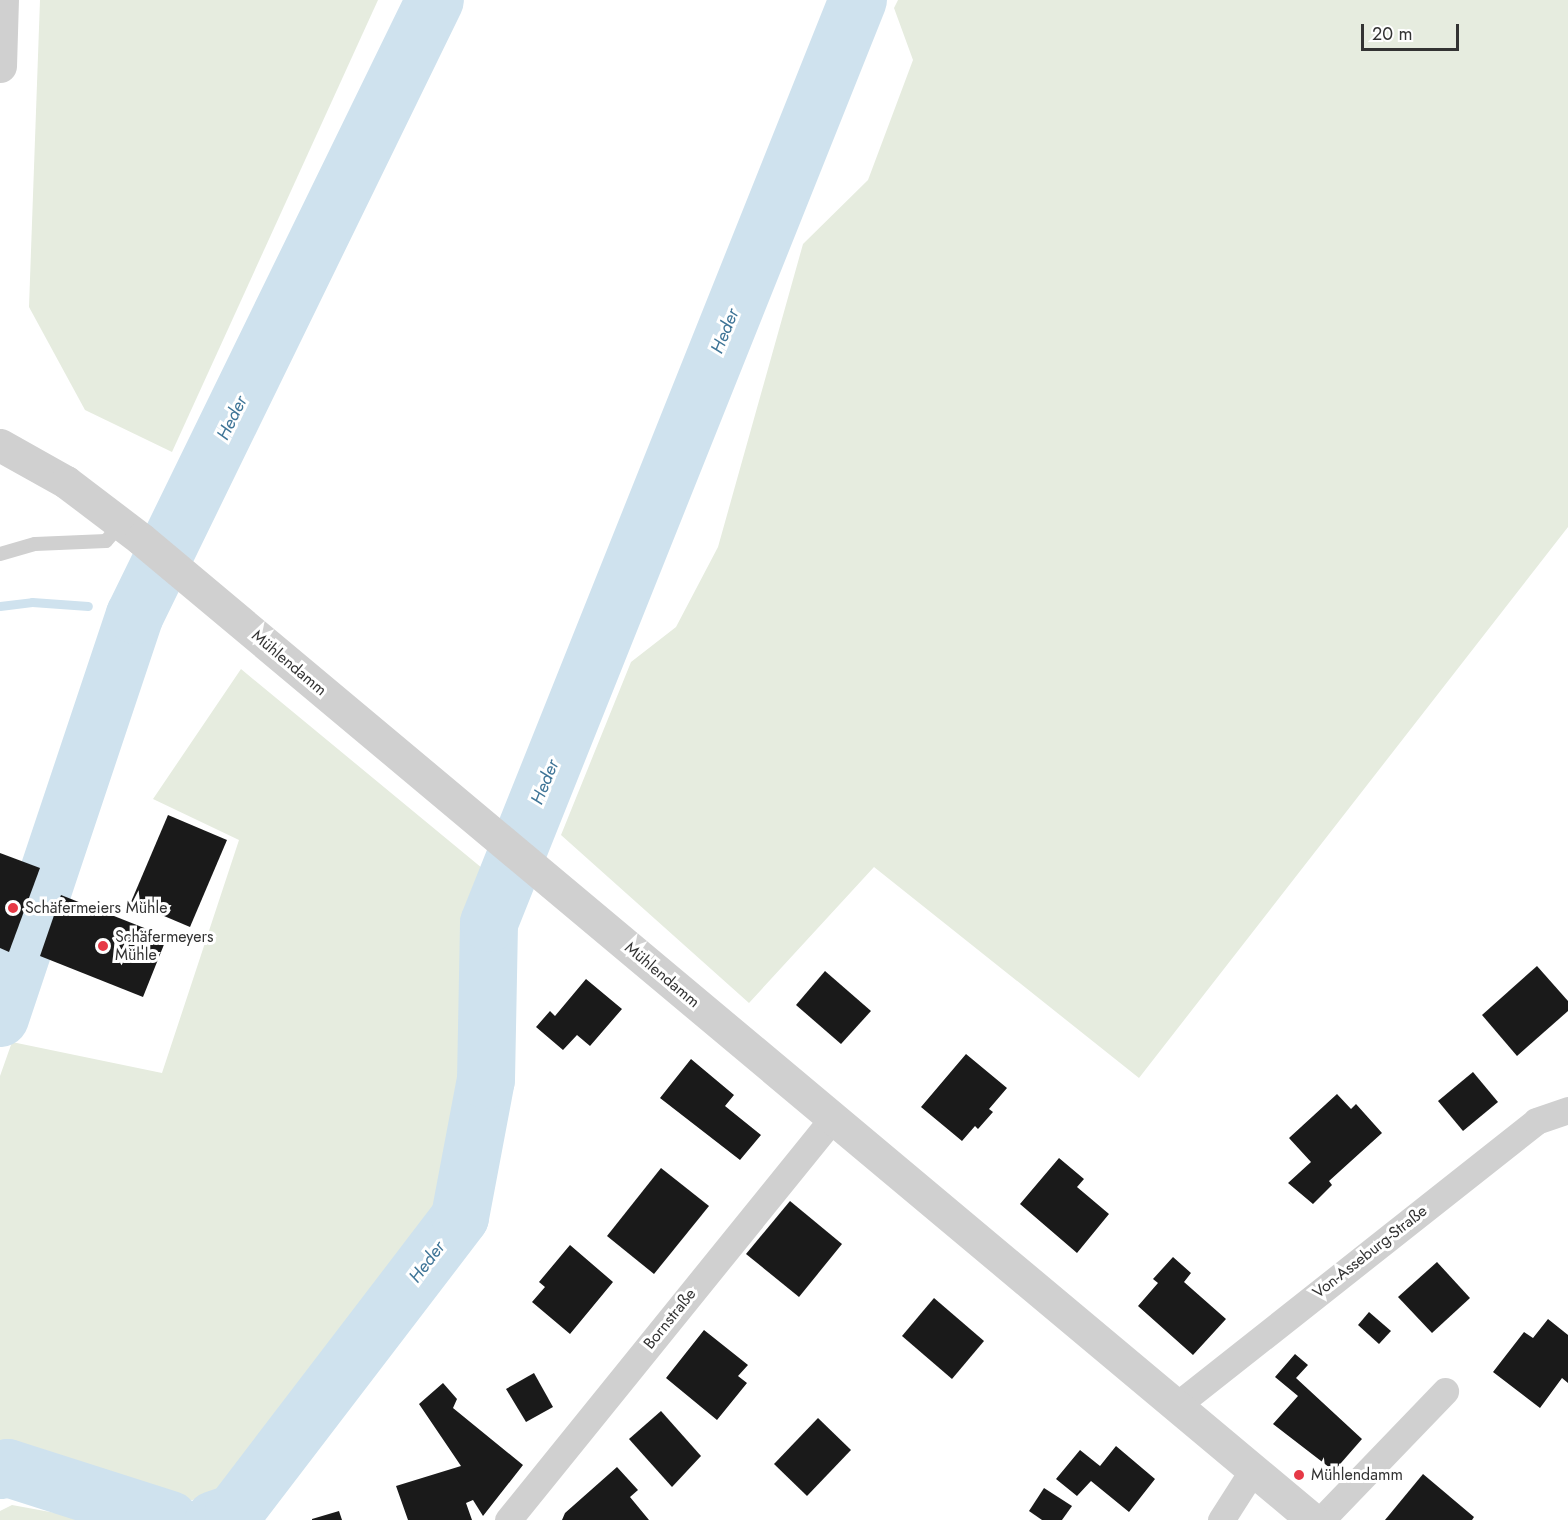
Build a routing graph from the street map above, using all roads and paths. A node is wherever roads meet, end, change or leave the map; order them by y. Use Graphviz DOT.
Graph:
graph roads {
  1 [pos="2,0"];
  2 [pos="0,66"];
  3 [pos="0,445"];
  4 [pos="131,531"];
  5 [pos="0,554"];
  6 [pos="1568,1110"];
  7 [pos="833,1118"];
  8 [pos="1445,1390"];
  9 [pos="1177,1405"];
  10 [pos="1253,1470"];
  11 [pos="508,1520"];
  12 [pos="1221,1520"];
  13 [pos="1313,1520"];
  14 [pos="1321,1520"];
  1 -- 2 [label="street"];
  3 -- 4 [label="street, Mühlendamm"];
  4 -- 5 [label="lane"];
  4 -- 7 [label="street, Mühlendamm"];
  6 -- 9 [label="street, Von-Asseburg-Straße"];
  7 -- 9 [label="street, Mühlendamm"];
  7 -- 11 [label="street, Bornstraße"];
  8 -- 14 [label="street"];
  9 -- 10 [label="street, Mühlendamm"];
  10 -- 12 [label="street"];
  10 -- 13 [label="street, Mühlendamm"];
}
